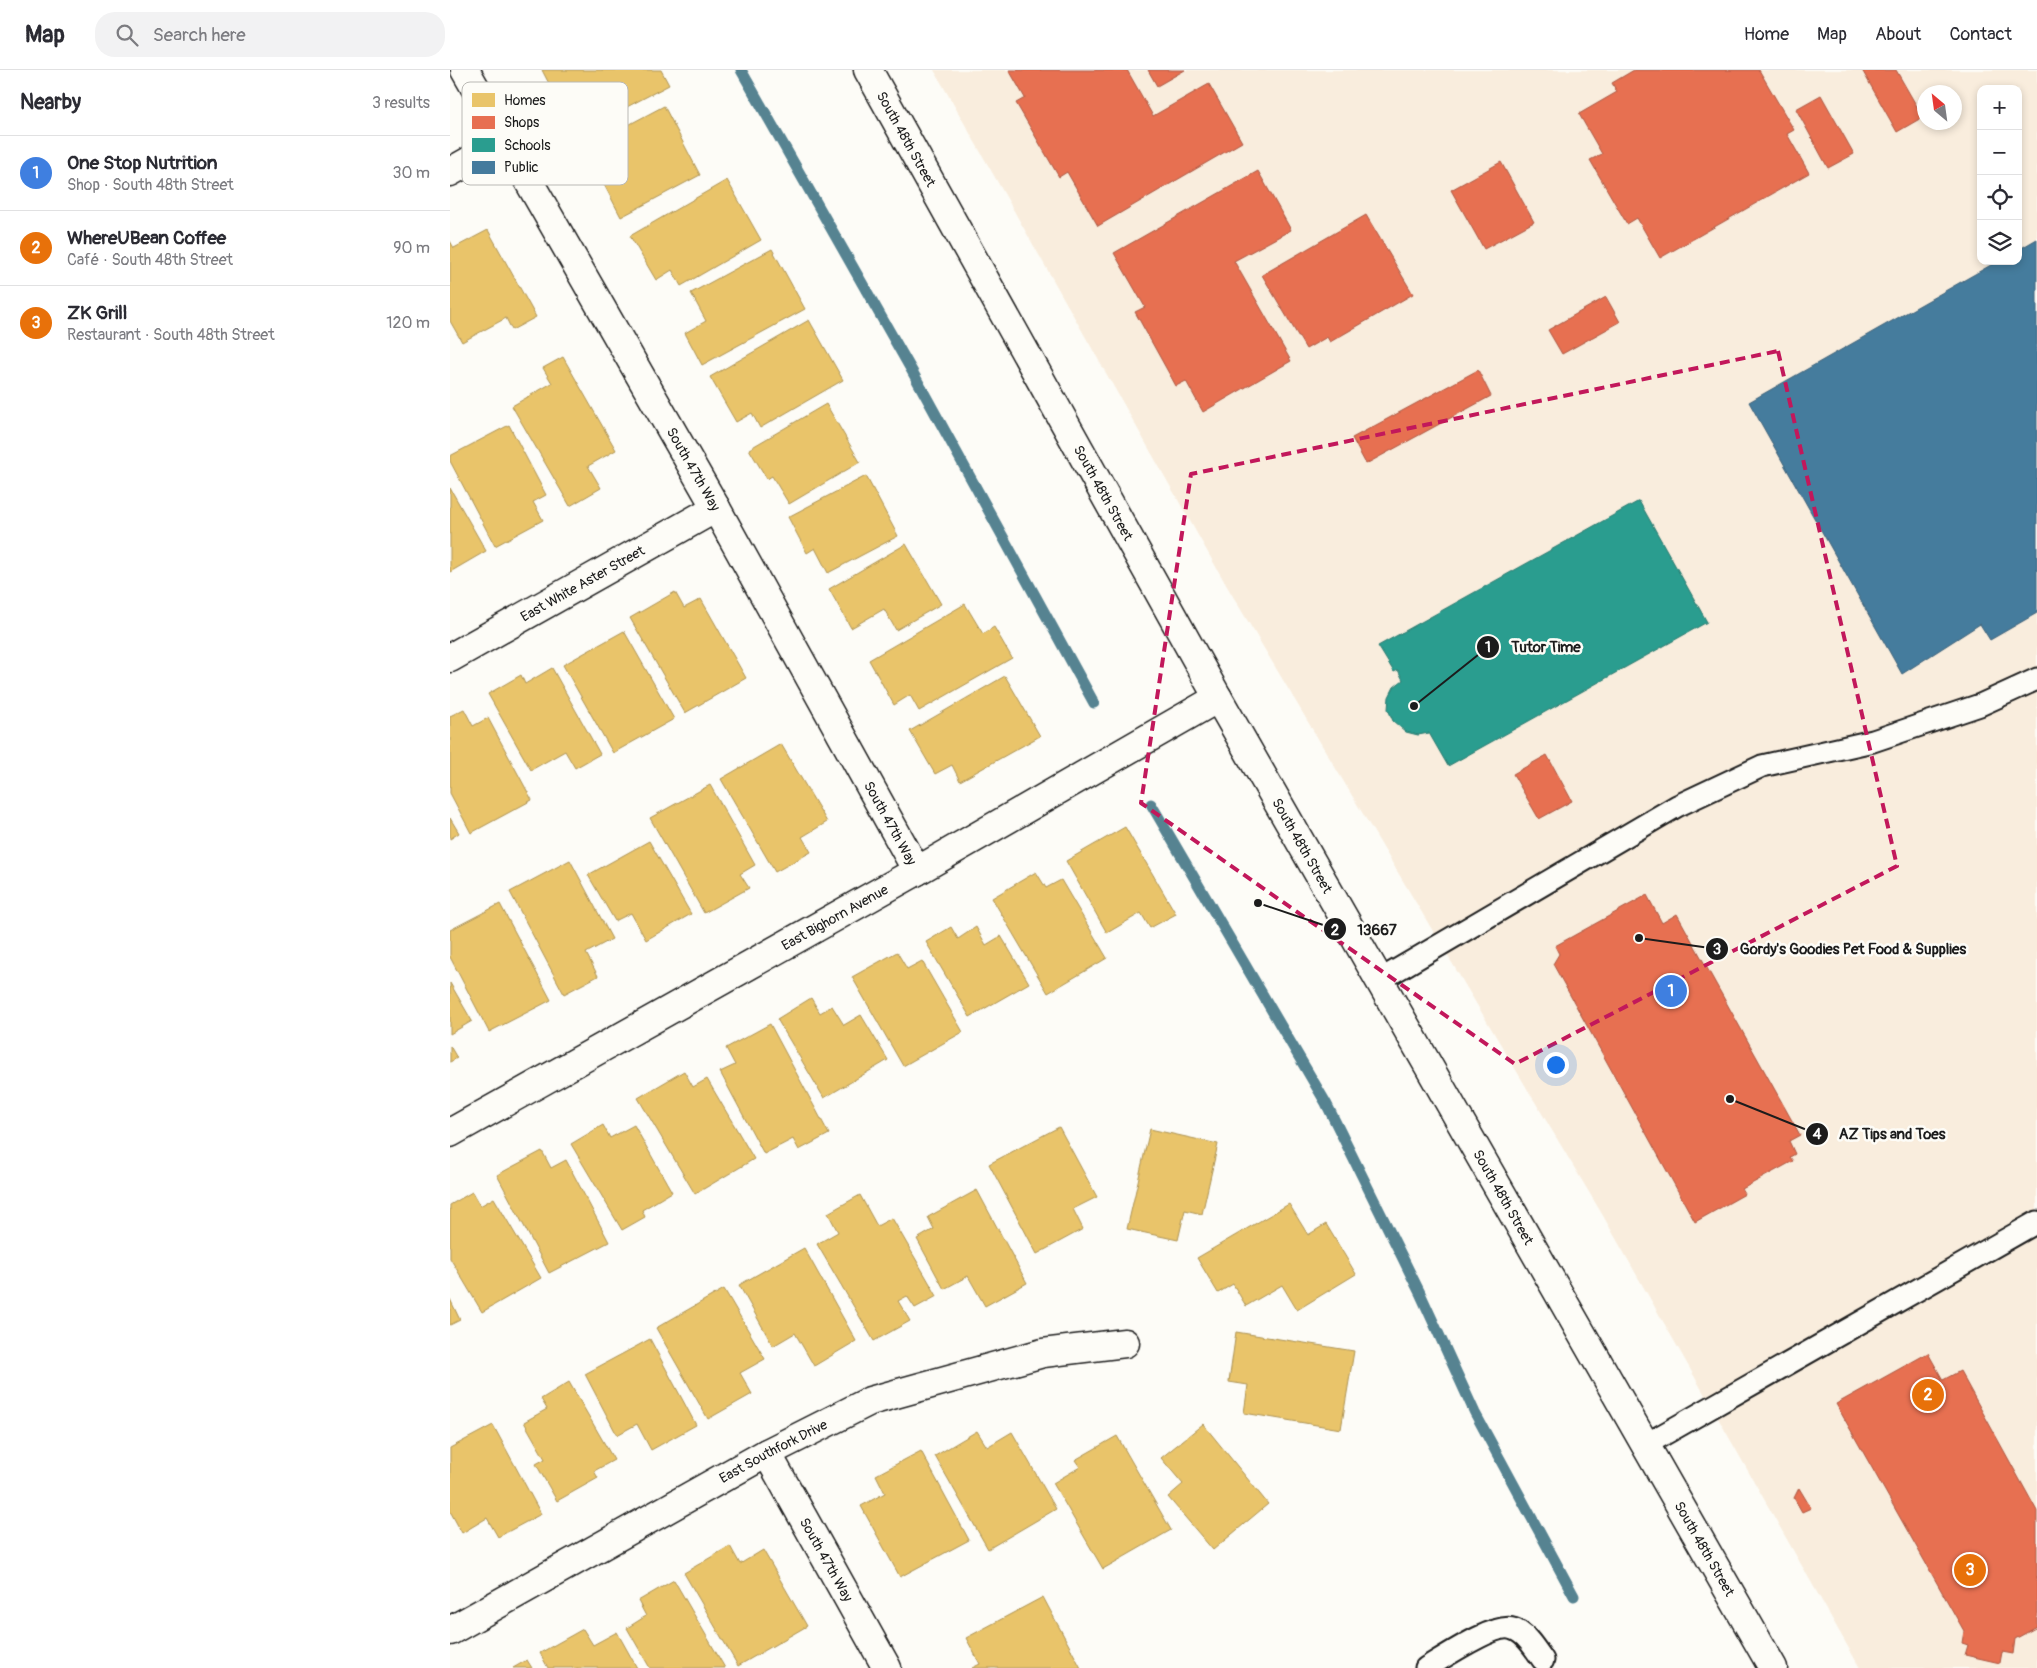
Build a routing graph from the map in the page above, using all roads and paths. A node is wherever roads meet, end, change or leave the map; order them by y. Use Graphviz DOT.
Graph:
graph roads {
  1 [pos="465,70"];
  2 [pos="868,70"];
  3 [pos="472,82"];
  4 [pos="462,165"];
  5 [pos="450,172"];
  6 [pos="530,185"];
  7 [pos="716,508"];
  8 [pos="450,658"];
  9 [pos="2037,679"];
  10 [pos="1218,698"];
  11 [pos="917,871"];
  12 [pos="1380,980"];
  13 [pos="450,1132"];
  14 [pos="2037,1222"];
  15 [pos="1125,1343"];
  16 [pos="1645,1445"];
  17 [pos="767,1453"];
  18 [pos="450,1631"];
  19 [pos="1543,1660"];
  20 [pos="887,1668"];
  21 [pos="1426,1668"];
  22 [pos="1773,1668"];
  1 -- 3 [label="street, South 47th Way"];
  2 -- 10 [label="street, South 48th Street"];
  4 -- 5 [label="street"];
  6 -- 7 [label="street, South 47th Way"];
  7 -- 8 [label="street, East White Aster Street"];
  7 -- 11 [label="street, South 47th Way"];
  9 -- 12 [label="lane"];
  10 -- 11 [label="street, East Bighorn Avenue"];
  10 -- 12 [label="street, South 48th Street"];
  11 -- 13 [label="street, East Bighorn Avenue"];
  12 -- 16 [label="street, South 48th Street"];
  14 -- 16 [label="lane"];
  15 -- 17 [label="street, East Southfork Drive"];
  16 -- 22 [label="street, South 48th Street"];
  17 -- 18 [label="street, East Southfork Drive"];
  17 -- 20 [label="street, South 47th Way"];
  19 -- 21 [label="lane"];
}
